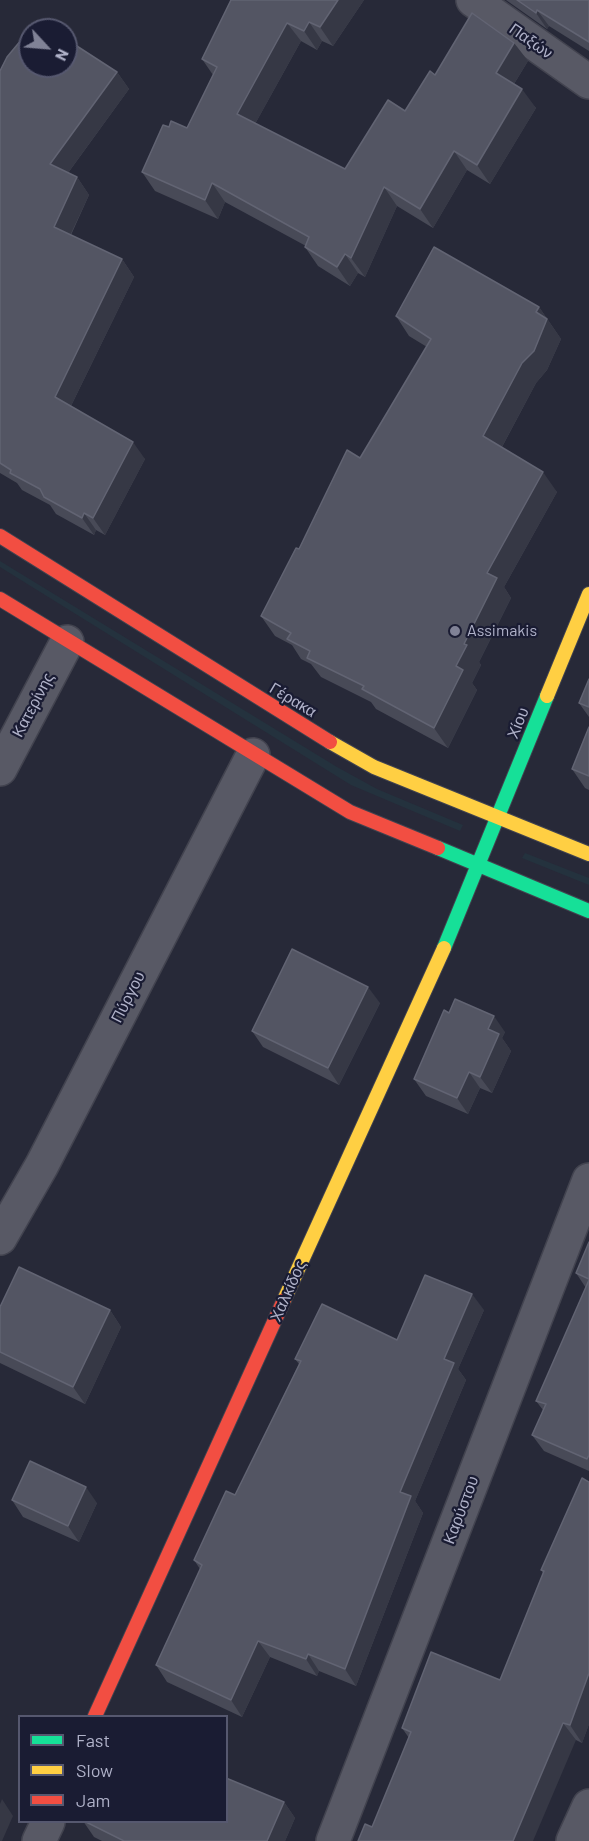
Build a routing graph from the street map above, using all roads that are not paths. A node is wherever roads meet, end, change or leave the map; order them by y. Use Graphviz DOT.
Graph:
graph roads {
  1 [pos="473,0"];
  2 [pos="589,82"];
  3 [pos="0,536"];
  4 [pos="589,594"];
  5 [pos="0,599"];
  6 [pos="67,642"];
  7 [pos="253,755"];
  8 [pos="0,769"];
  9 [pos="498,817"];
  10 [pos="589,854"];
  11 [pos="479,865"];
  12 [pos="589,911"];
  13 [pos="589,1180"];
  14 [pos="0,1238"];
  15 [pos="95,1715"];
  16 [pos="589,1806"];
  17 [pos="47,1823"];
  18 [pos="39,1841"];
  19 [pos="333,1841"];
  20 [pos="573,1841"];
  1 -- 2 [label="street, Παξών"];
  3 -- 9 [label="street, Γέρακα"];
  4 -- 9 [label="street, Χίου"];
  5 -- 6 [label="street"];
  6 -- 7 [label="street"];
  6 -- 8 [label="street, Κατερίνης"];
  7 -- 11 [label="street"];
  7 -- 14 [label="street, Πύργου"];
  9 -- 10 [label="street, Γέρακα"];
  9 -- 11 [label="street, Χίου"];
  11 -- 12 [label="street"];
  11 -- 15 [label="street, Χαλκίδος"];
  13 -- 19 [label="street, Καρύστου"];
  16 -- 20 [label="street"];
  17 -- 18 [label="street"];
}
